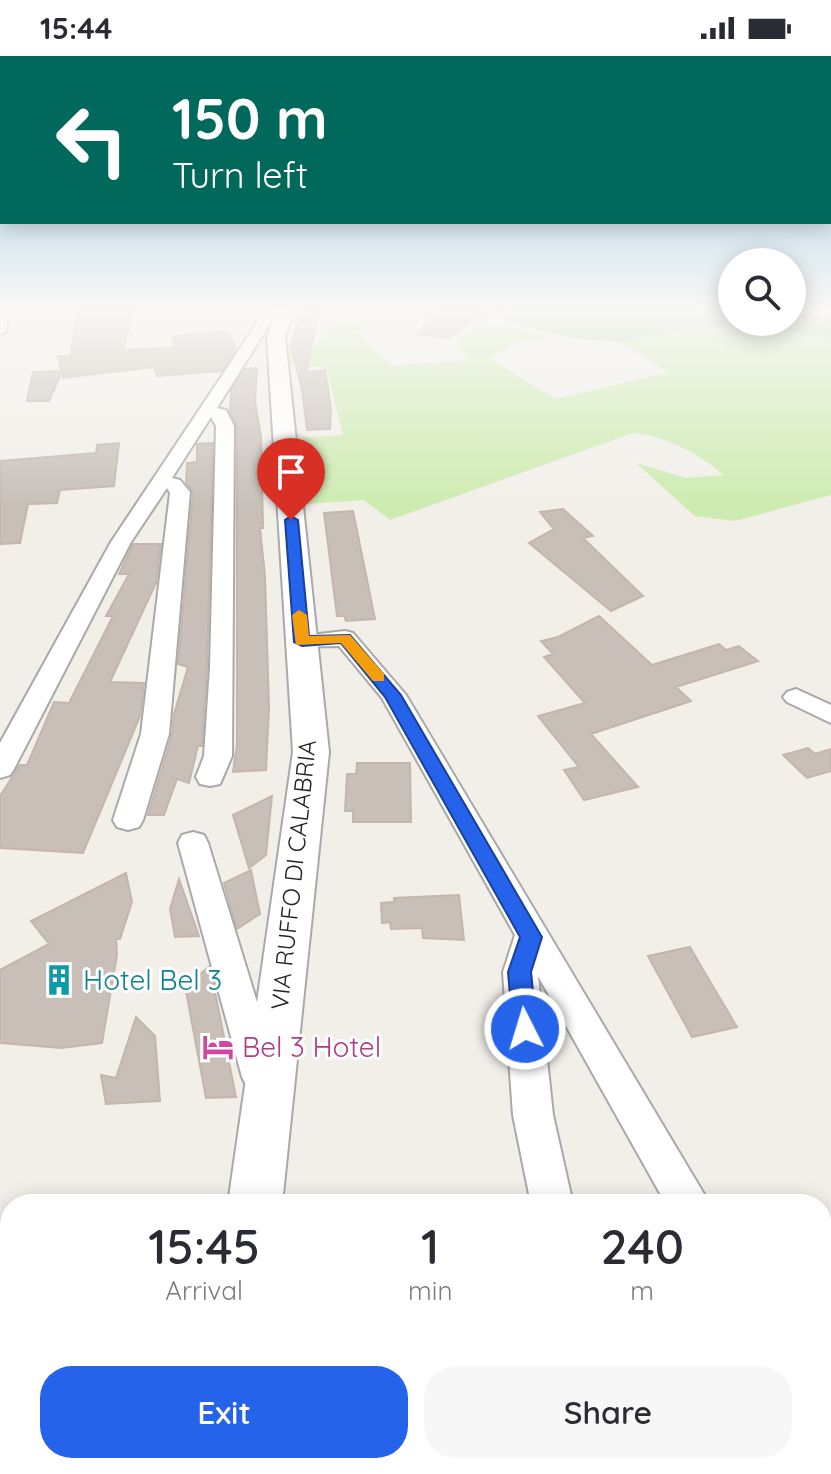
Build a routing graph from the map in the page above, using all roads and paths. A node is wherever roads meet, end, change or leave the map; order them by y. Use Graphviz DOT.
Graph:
graph roads {
  1 [pos="229,374"];
  2 [pos="279,374"];
  3 [pos="204,411"];
  4 [pos="158,481"];
  5 [pos="302,642"];
  6 [pos="796,697"];
  7 [pos="831,715"];
  8 [pos="0,769"];
  9 [pos="210,777"];
  10 [pos="128,820"];
  11 [pos="193,843"];
  12 [pos="531,937"];
  13 [pos="268,1101"];
  14 [pos="256,1194"];
  15 [pos="550,1194"];
  16 [pos="683,1194"];
  1 -- 3 [label="street"];
  2 -- 5 [label="street, VIA RUFFO DI CALABRIA"];
  3 -- 4 [label="street"];
  3 -- 9 [label="street"];
  4 -- 8 [label="street"];
  4 -- 10 [label="street"];
  5 -- 12 [label="street"];
  5 -- 13 [label="street, VIA RUFFO DI CALABRIA"];
  6 -- 7 [label="street"];
  11 -- 13 [label="street"];
  12 -- 15 [label="street"];
  12 -- 16 [label="street"];
  13 -- 14 [label="street, VIA RUFFO DI CALABRIA"];
}
